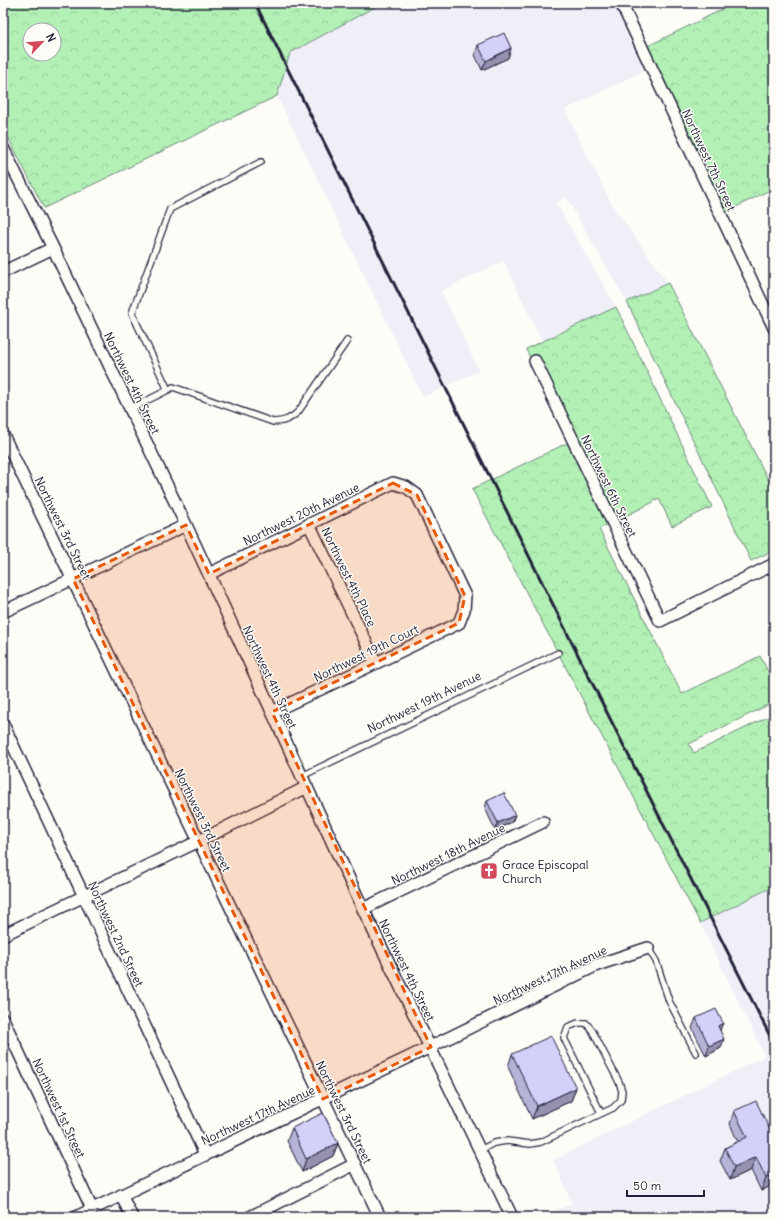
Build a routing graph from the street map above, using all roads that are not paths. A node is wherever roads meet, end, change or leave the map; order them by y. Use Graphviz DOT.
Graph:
graph roads {
  1 [pos="621,3"];
  2 [pos="3,148"];
  3 [pos="261,162"];
  4 [pos="53,248"];
  5 [pos="3,272"];
  6 [pos="774,328"];
  7 [pos="347,341"];
  8 [pos="535,361"];
  9 [pos="168,390"];
  10 [pos="130,409"];
  11 [pos="3,435"];
  12 [pos="309,524"];
  13 [pos="186,525"];
  14 [pos="774,564"];
  15 [pos="209,574"];
  16 [pos="72,579"];
  17 [pos="464,610"];
  18 [pos="3,612"];
  19 [pos="558,652"];
  20 [pos="376,663"];
  21 [pos="272,712"];
  22 [pos="3,724"];
  23 [pos="302,776"];
  24 [pos="307,787"];
  25 [pos="544,822"];
  26 [pos="199,841"];
  27 [pos="84,896"];
  28 [pos="363,909"];
  29 [pos="3,935"];
  30 [pos="648,948"];
  31 [pos="3,1018"];
  32 [pos="431,1047"];
  33 [pos="696,1053"];
  34 [pos="323,1099"];
  35 [pos="601,1113"];
  36 [pos="480,1150"];
  37 [pos="205,1154"];
  38 [pos="355,1164"];
  39 [pos="121,1195"];
  40 [pos="92,1209"];
  41 [pos="76,1217"];
  42 [pos="132,1217"];
  43 [pos="250,1217"];
  44 [pos="380,1217"];
  45 [pos="512,1217"];
  1 -- 6 [label="street, Northwest 7th Street"];
  2 -- 4 [label="street, Northwest 4th Street"];
  3 -- 9 [label="lane"];
  4 -- 5 [label="street"];
  4 -- 10 [label="street, Northwest 4th Street"];
  7 -- 9 [label="lane"];
  8 -- 14 [label="street, Northwest 6th Street"];
  9 -- 10 [label="lane"];
  10 -- 13 [label="street, Northwest 4th Street"];
  11 -- 16 [label="street, Northwest 3rd Street"];
  12 -- 15 [label="street, Northwest 20th Avenue"];
  12 -- 17 [label="street, Northwest 20th Avenue"];
  12 -- 20 [label="street, Northwest 4th Place"];
  13 -- 15 [label="street, Northwest 4th Street"];
  13 -- 16 [label="street"];
  15 -- 21 [label="street, Northwest 4th Street"];
  16 -- 18 [label="street"];
  16 -- 26 [label="street, Northwest 3rd Street"];
  17 -- 20 [label="street, Northwest 19th Court"];
  19 -- 23 [label="lane, Northwest 19th Avenue"];
  20 -- 21 [label="street, Northwest 19th Court"];
  21 -- 23 [label="street, Northwest 4th Street"];
  22 -- 27 [label="street, Northwest 2nd Street"];
  23 -- 24 [label="street, Northwest 4th Street"];
  24 -- 26 [label="street"];
  24 -- 28 [label="street, Northwest 4th Street"];
  25 -- 28 [label="street, Northwest 18th Avenue"];
  26 -- 27 [label="street"];
  26 -- 34 [label="street, Northwest 3rd Street"];
  27 -- 29 [label="street"];
  27 -- 37 [label="street, Northwest 2nd Street"];
  28 -- 32 [label="street, Northwest 4th Street"];
  30 -- 32 [label="street, Northwest 17th Avenue"];
  30 -- 33 [label="lane"];
  31 -- 40 [label="street, Northwest 1st Street"];
  32 -- 34 [label="street, Northwest 17th Avenue"];
  32 -- 36 [label="street, Northwest 4th Street"];
  34 -- 37 [label="street, Northwest 17th Avenue"];
  34 -- 38 [label="street, Northwest 3rd Street"];
  35 -- 35 [label="lane"];
  35 -- 36 [label="lane"];
  36 -- 45 [label="street, Northwest 4th Street"];
  37 -- 39 [label="street, Northwest 17th Avenue"];
  38 -- 43 [label="street"];
  38 -- 44 [label="street, Northwest 3rd Street"];
  39 -- 40 [label="street, Northwest 17th Avenue"];
  39 -- 42 [label="street"];
  40 -- 41 [label="street, Northwest 17th Avenue"];
}
